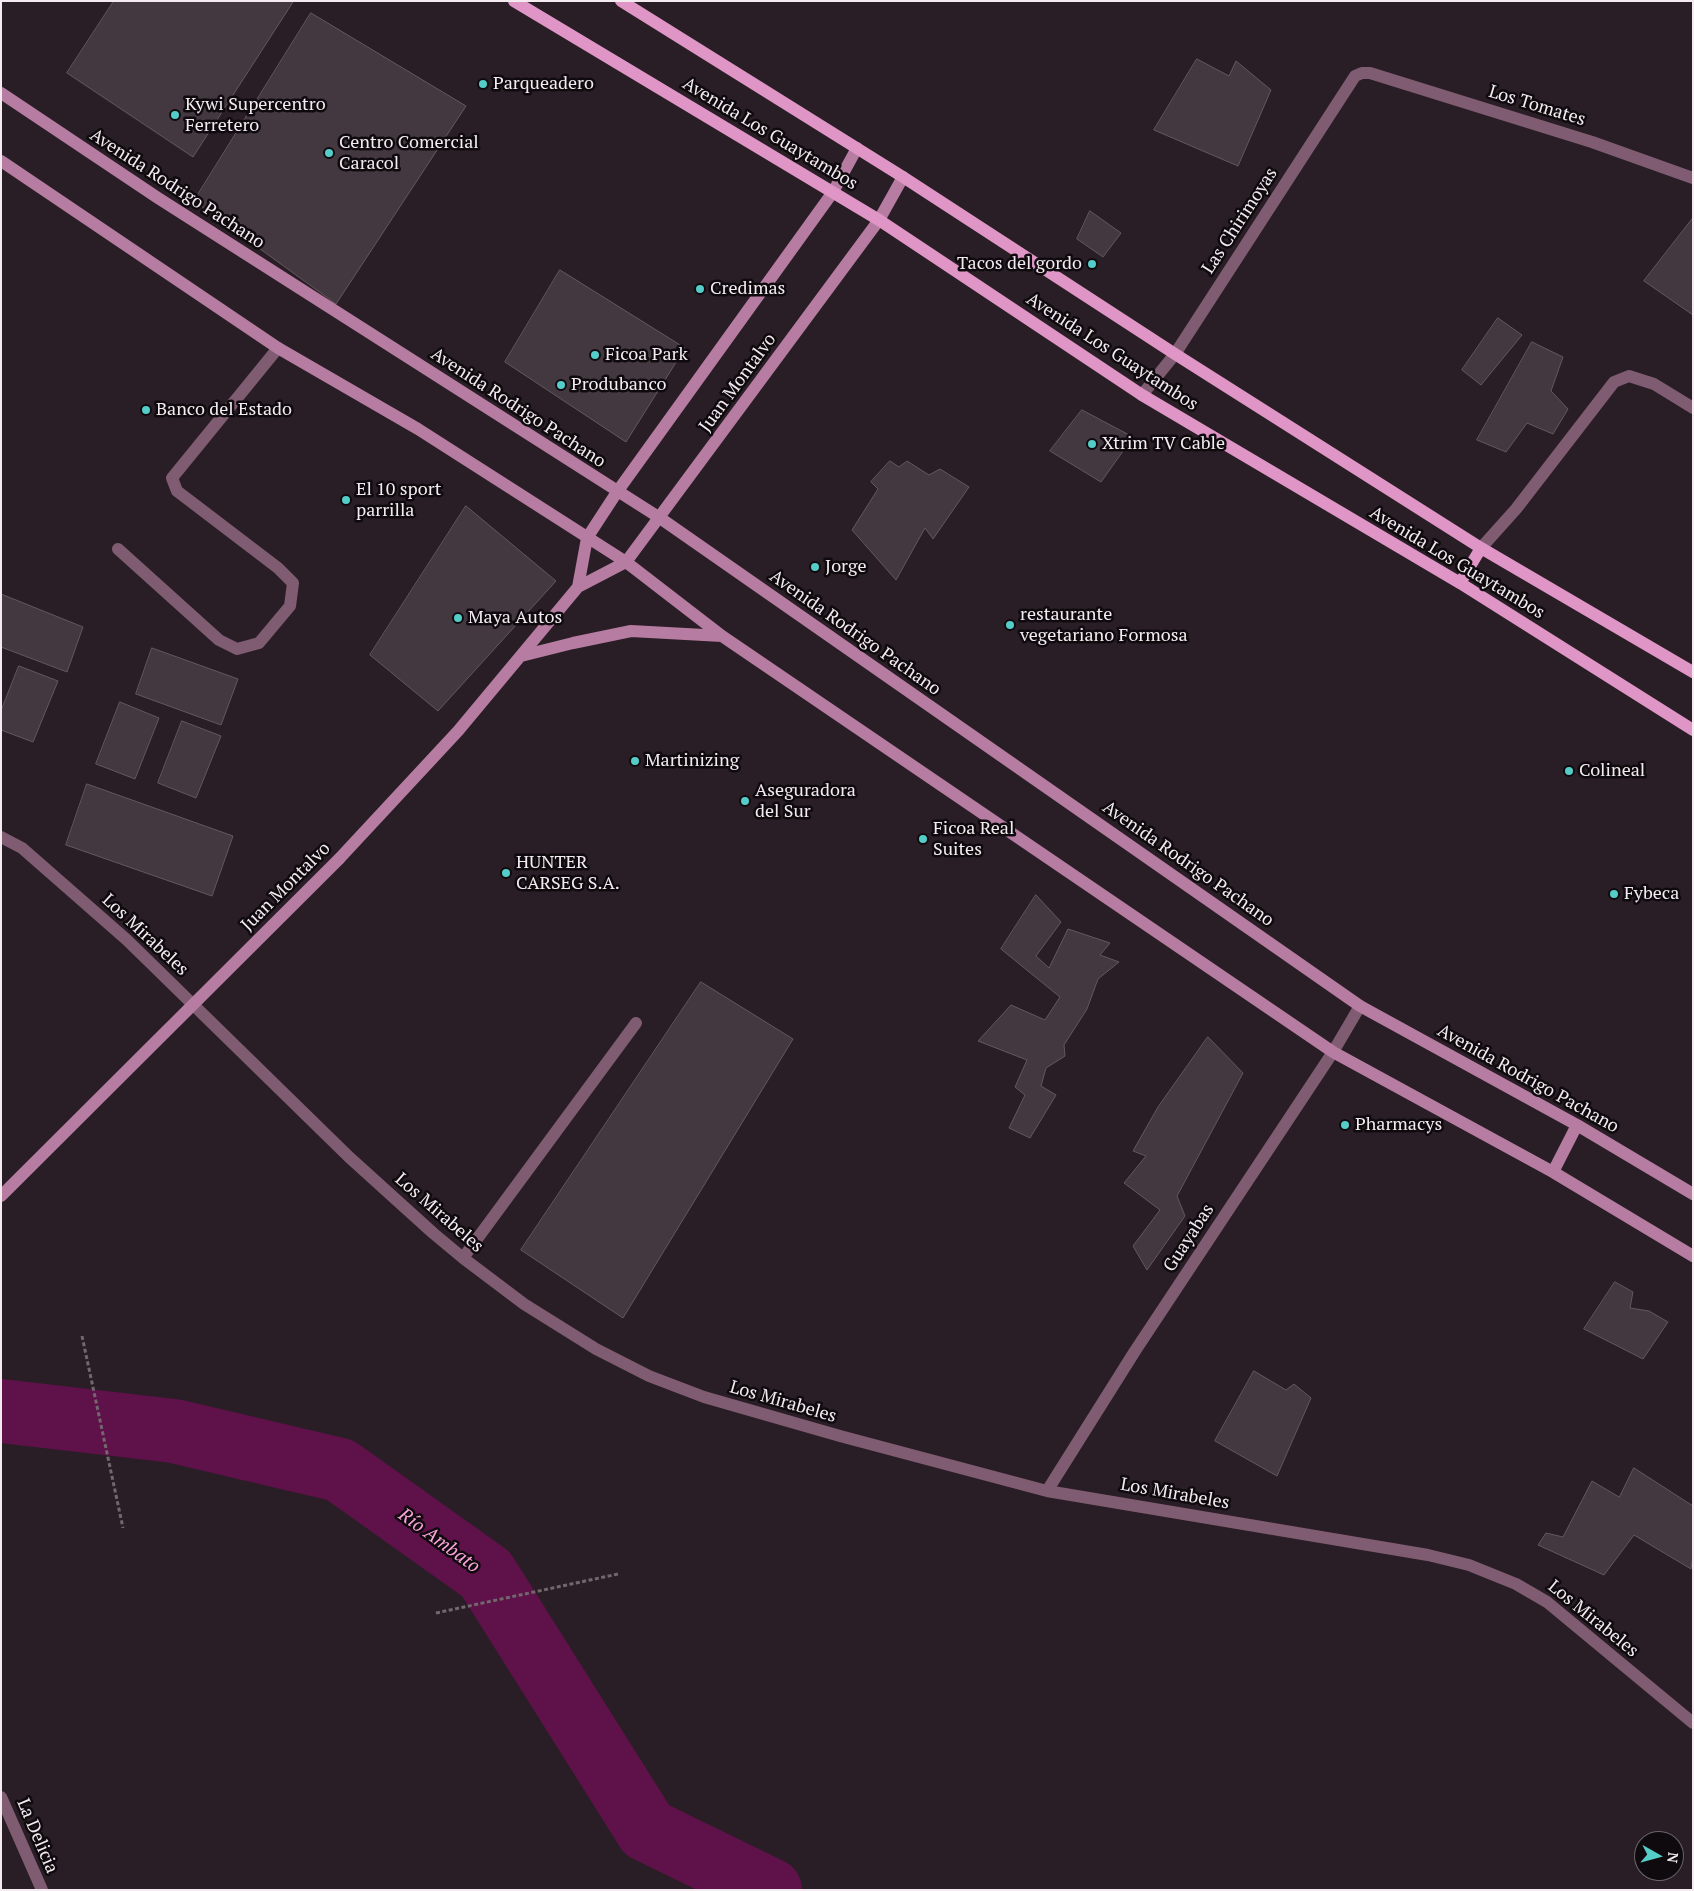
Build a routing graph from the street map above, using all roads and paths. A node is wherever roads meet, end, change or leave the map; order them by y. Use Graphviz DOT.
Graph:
graph roads {
  1 [pos="514,1"];
  2 [pos="621,1"];
  3 [pos="1370,74"];
  4 [pos="1,93"];
  5 [pos="857,148"];
  6 [pos="1,161"];
  7 [pos="903,177"];
  8 [pos="1693,178"];
  9 [pos="833,192"];
  10 [pos="880,220"];
  11 [pos="278,348"];
  12 [pos="1175,354"];
  13 [pos="1142,395"];
  14 [pos="1693,408"];
  15 [pos="617,492"];
  16 [pos="660,518"];
  17 [pos="587,538"];
  18 [pos="1481,548"];
  19 [pos="118,549"];
  20 [pos="626,562"];
  21 [pos="1460,584"];
  22 [pos="578,587"];
  23 [pos="722,636"];
  24 [pos="521,656"];
  25 [pos="1693,672"];
  26 [pos="1693,730"];
  27 [pos="1,837"];
  28 [pos="1360,1006"];
  29 [pos="636,1023"];
  30 [pos="1333,1052"];
  31 [pos="1577,1125"];
  32 [pos="1553,1172"];
  33 [pos="1693,1194"];
  34 [pos="1,1196"];
  35 [pos="1693,1256"];
  36 [pos="464,1258"];
  37 [pos="82,1336"];
  38 [pos="1047,1491"];
  39 [pos="123,1528"];
  40 [pos="618,1574"];
  41 [pos="436,1613"];
  42 [pos="1693,1723"];
  43 [pos="1,1797"];
  44 [pos="42,1890"];
  1 -- 9 [label="main road, Avenida Los Guaytambos"];
  2 -- 5 [label="main road, Avenida Los Guaytambos"];
  3 -- 8 [label="street, Los Tomates"];
  3 -- 12 [label="street, Las Chirimoyas"];
  4 -- 15 [label="main road, Avenida Rodrigo Pachano"];
  5 -- 7 [label="main road, Avenida Los Guaytambos"];
  5 -- 9 [label="main road, Juan Montalvo"];
  6 -- 11 [label="main road"];
  7 -- 10 [label="main road, Juan Montalvo"];
  7 -- 12 [label="main road, Avenida Los Guaytambos"];
  9 -- 10 [label="main road, Avenida Los Guaytambos"];
  9 -- 15 [label="main road, Juan Montalvo"];
  10 -- 13 [label="main road, Avenida Los Guaytambos"];
  10 -- 16 [label="main road, Juan Montalvo"];
  11 -- 17 [label="main road"];
  11 -- 19 [label="street"];
  12 -- 13 [label="street, Las Chirimoyas"];
  12 -- 18 [label="main road, Avenida Los Guaytambos"];
  13 -- 21 [label="main road, Avenida Los Guaytambos"];
  14 -- 18 [label="street"];
  15 -- 16 [label="main road, Avenida Rodrigo Pachano"];
  15 -- 17 [label="main road, Juan Montalvo"];
  16 -- 20 [label="main road, Juan Montalvo"];
  16 -- 28 [label="main road, Avenida Rodrigo Pachano"];
  17 -- 20 [label="main road"];
  17 -- 22 [label="main road, Juan Montalvo"];
  18 -- 21 [label="main road"];
  18 -- 25 [label="main road, Avenida Los Guaytambos"];
  20 -- 22 [label="main road, Juan Montalvo"];
  20 -- 23 [label="main road"];
  21 -- 26 [label="main road, Avenida Los Guaytambos"];
  22 -- 24 [label="main road, Juan Montalvo"];
  23 -- 24 [label="main road"];
  23 -- 30 [label="main road"];
  24 -- 34 [label="main road, Juan Montalvo, bridge"];
  27 -- 36 [label="street, Los Mirabeles"];
  28 -- 30 [label="street, Guayabas"];
  28 -- 31 [label="main road, Avenida Rodrigo Pachano"];
  29 -- 36 [label="street"];
  30 -- 32 [label="main road"];
  30 -- 38 [label="street, Guayabas"];
  31 -- 32 [label="main road"];
  31 -- 33 [label="main road, Avenida Rodrigo Pachano"];
  32 -- 35 [label="main road"];
  36 -- 38 [label="street, Los Mirabeles"];
  37 -- 39 [label="path"];
  38 -- 42 [label="street, Los Mirabeles"];
  40 -- 41 [label="path"];
  43 -- 44 [label="street, La Delicia"];
}
